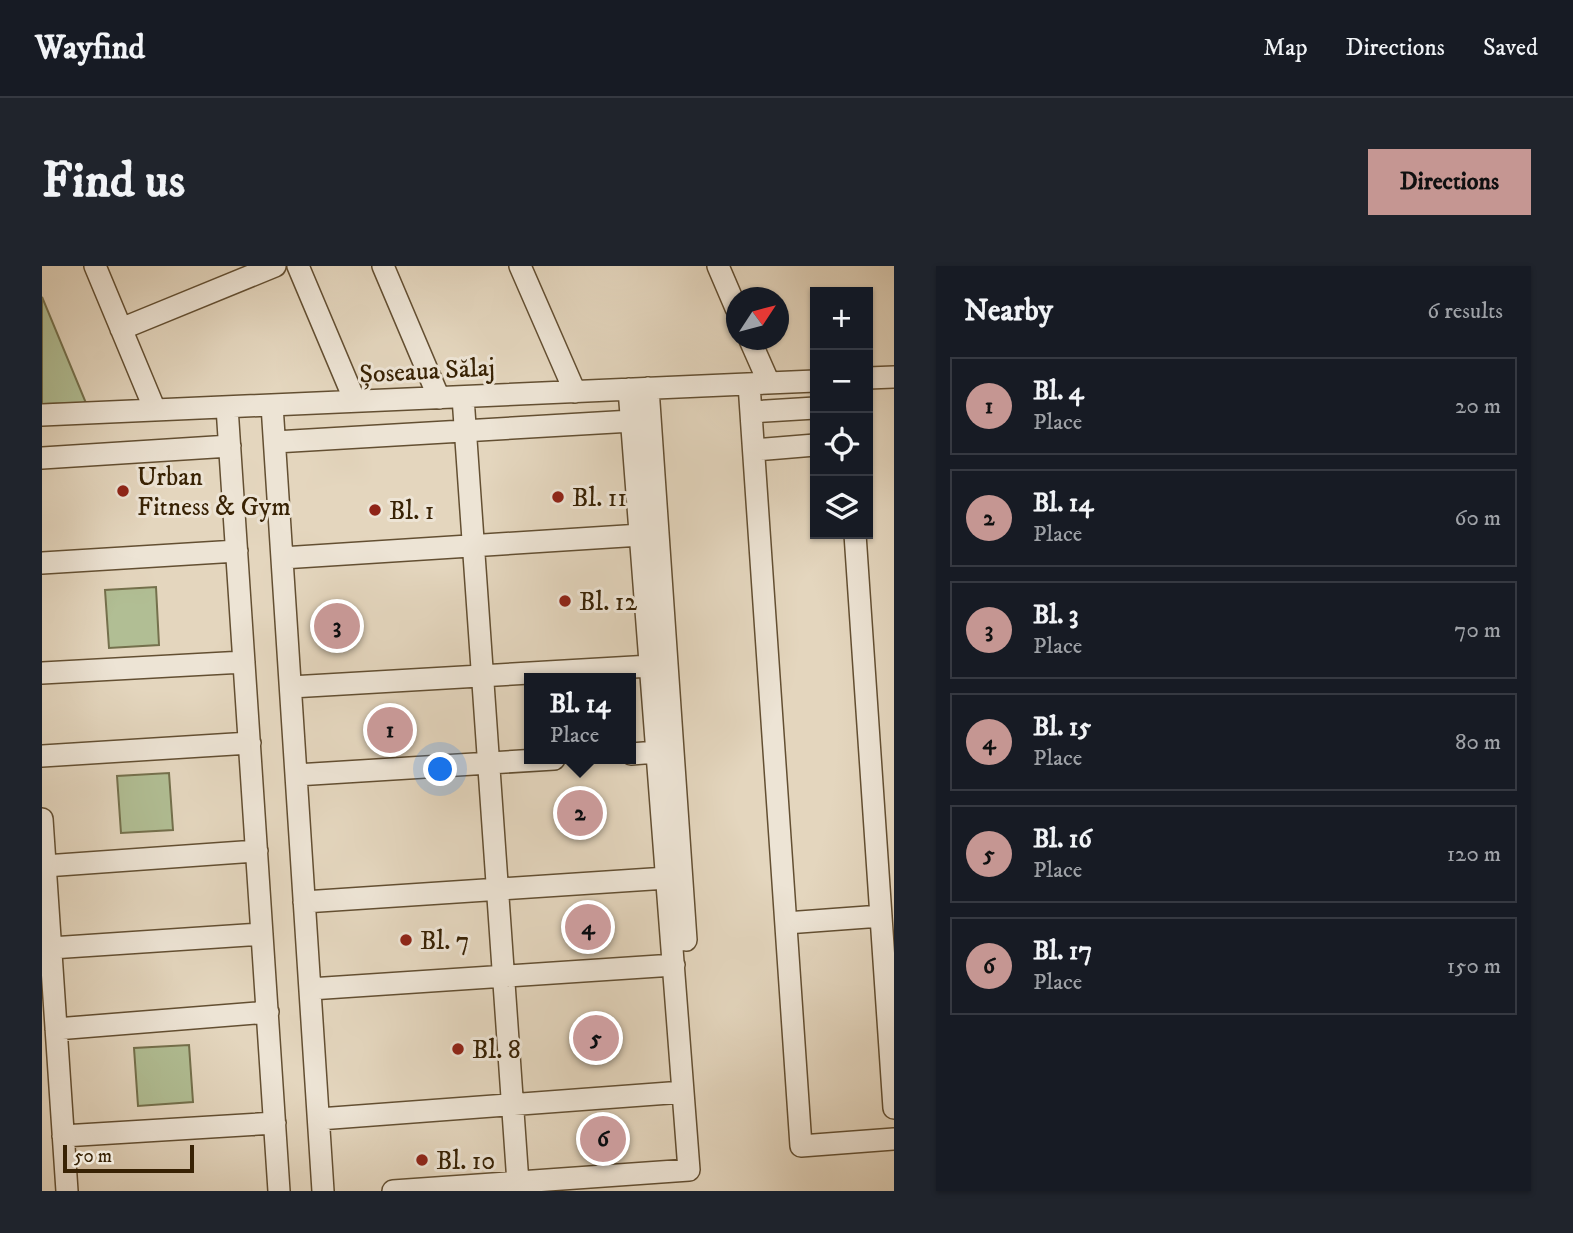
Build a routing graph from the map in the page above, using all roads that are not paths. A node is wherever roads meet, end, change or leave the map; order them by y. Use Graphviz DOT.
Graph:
graph roads {
  1 [pos="95,266"];
  2 [pos="275,266"];
  3 [pos="298,266"];
  4 [pos="383,266"];
  5 [pos="520,266"];
  6 [pos="718,266"];
  7 [pos="727,287"];
  8 [pos="121,329"];
  9 [pos="752,350"];
  10 [pos="894,377"];
  11 [pos="873,378"];
  12 [pos="810,381"];
  13 [pos="759,384"];
  14 [pos="639,389"];
  15 [pos="575,391"];
  16 [pos="463,397"];
  17 [pos="439,398"];
  18 [pos="355,401"];
  19 [pos="272,405"];
  20 [pos="227,407"];
  21 [pos="810,408"];
  22 [pos="155,410"];
  23 [pos="751,412"];
  24 [pos="42,415"];
  25 [pos="632,421"];
  26 [pos="465,431"];
  27 [pos="275,442"];
  28 [pos="810,445"];
  29 [pos="230,446"];
  30 [pos="754,450"];
  31 [pos="42,458"];
  32 [pos="640,535"];
  33 [pos="855,539"];
  34 [pos="473,546"];
  35 [pos="237,551"];
  36 [pos="282,558"];
  37 [pos="42,563"];
  38 [pos="244,662"];
  39 [pos="650,666"];
  40 [pos="42,673"];
  41 [pos="532,673"];
  42 [pos="524,674"];
  43 [pos="482,676"];
  44 [pos="291,687"];
  45 [pos="250,743"];
  46 [pos="657,752"];
  47 [pos="636,754"];
  48 [pos="42,757"];
  49 [pos="524,761"];
  50 [pos="488,763"];
  51 [pos="296,775"];
  52 [pos="42,819"];
  53 [pos="257,851"];
  54 [pos="45,866"];
  55 [pos="667,878"];
  56 [pos="498,889"];
  57 [pos="304,902"];
  58 [pos="881,916"];
  59 [pos="786,923"];
  60 [pos="262,934"];
  61 [pos="51,948"];
  62 [pos="674,965"];
  63 [pos="504,976"];
  64 [pos="310,989"];
  65 [pos="268,1012"];
  66 [pos="56,1029"];
  67 [pos="683,1092"];
  68 [pos="513,1105"];
  69 [pos="894,1108"];
  70 [pos="319,1119"];
  71 [pos="275,1122"];
  72 [pos="63,1136"];
  73 [pos="894,1139"];
  74 [pos="702,1169"];
  75 [pos="518,1183"];
  76 [pos="67,1191"];
  77 [pos="279,1191"];
  78 [pos="324,1191"];
  79 [pos="393,1191"];
  1 -- 8 [label="street"];
  2 -- 8 [label="street"];
  3 -- 18 [label="street"];
  4 -- 17 [label="street"];
  5 -- 15 [label="street"];
  6 -- 7 [label="street"];
  8 -- 22 [label="street"];
  9 -- 13 [label="street"];
  10 -- 11 [label="street"];
  12 -- 13 [label="street, Șoseaua Sălaj"];
  13 -- 14 [label="street, Șoseaua Sălaj"];
  13 -- 23 [label="street"];
  14 -- 15 [label="street, Șoseaua Sălaj"];
  14 -- 25 [label="street"];
  14 -- 74 [label="street"];
  15 -- 16 [label="street, Șoseaua Sălaj"];
  16 -- 17 [label="street, Șoseaua Sălaj"];
  16 -- 26 [label="street"];
  17 -- 18 [label="street, Șoseaua Sălaj"];
  18 -- 19 [label="street, Șoseaua Sălaj"];
  19 -- 20 [label="street, Șoseaua Sălaj"];
  19 -- 27 [label="street"];
  20 -- 22 [label="street, Șoseaua Sălaj"];
  20 -- 29 [label="street"];
  21 -- 23 [label="street"];
  22 -- 24 [label="street, Șoseaua Sălaj"];
  23 -- 30 [label="street"];
  25 -- 26 [label="street"];
  25 -- 32 [label="street"];
  26 -- 27 [label="street"];
  26 -- 34 [label="street"];
  27 -- 36 [label="street"];
  28 -- 30 [label="street"];
  29 -- 31 [label="street"];
  29 -- 35 [label="street"];
  30 -- 59 [label="street"];
  32 -- 34 [label="street"];
  32 -- 39 [label="street"];
  33 -- 58 [label="street"];
  34 -- 36 [label="street"];
  34 -- 43 [label="street"];
  35 -- 37 [label="street"];
  35 -- 38 [label="street"];
  36 -- 44 [label="street"];
  38 -- 40 [label="street"];
  38 -- 45 [label="street"];
  39 -- 41 [label="street"];
  39 -- 46 [label="street"];
  42 -- 43 [label="street"];
  43 -- 44 [label="street"];
  43 -- 50 [label="street"];
  44 -- 51 [label="street"];
  45 -- 48 [label="street"];
  45 -- 53 [label="street"];
  46 -- 47 [label="street"];
  46 -- 55 [label="street"];
  49 -- 50 [label="street"];
  50 -- 51 [label="street"];
  50 -- 56 [label="street"];
  51 -- 57 [label="street"];
  52 -- 54 [label="street"];
  53 -- 54 [label="street"];
  53 -- 60 [label="street"];
  54 -- 61 [label="street"];
  55 -- 56 [label="street"];
  55 -- 62 [label="street"];
  56 -- 57 [label="street"];
  56 -- 63 [label="street"];
  57 -- 64 [label="street"];
  58 -- 59 [label="street"];
  58 -- 69 [label="street"];
  59 -- 73 [label="street"];
  60 -- 61 [label="street"];
  60 -- 65 [label="street"];
  61 -- 66 [label="street"];
  62 -- 63 [label="street"];
  62 -- 67 [label="street"];
  63 -- 64 [label="street"];
  63 -- 68 [label="street"];
  64 -- 70 [label="street"];
  65 -- 66 [label="street"];
  65 -- 71 [label="street"];
  66 -- 72 [label="street"];
  67 -- 68 [label="street"];
  67 -- 75 [label="street"];
  68 -- 70 [label="street"];
  68 -- 75 [label="street"];
  70 -- 78 [label="street"];
  71 -- 72 [label="street"];
  71 -- 77 [label="street"];
  72 -- 76 [label="street"];
  75 -- 79 [label="street"];
}
